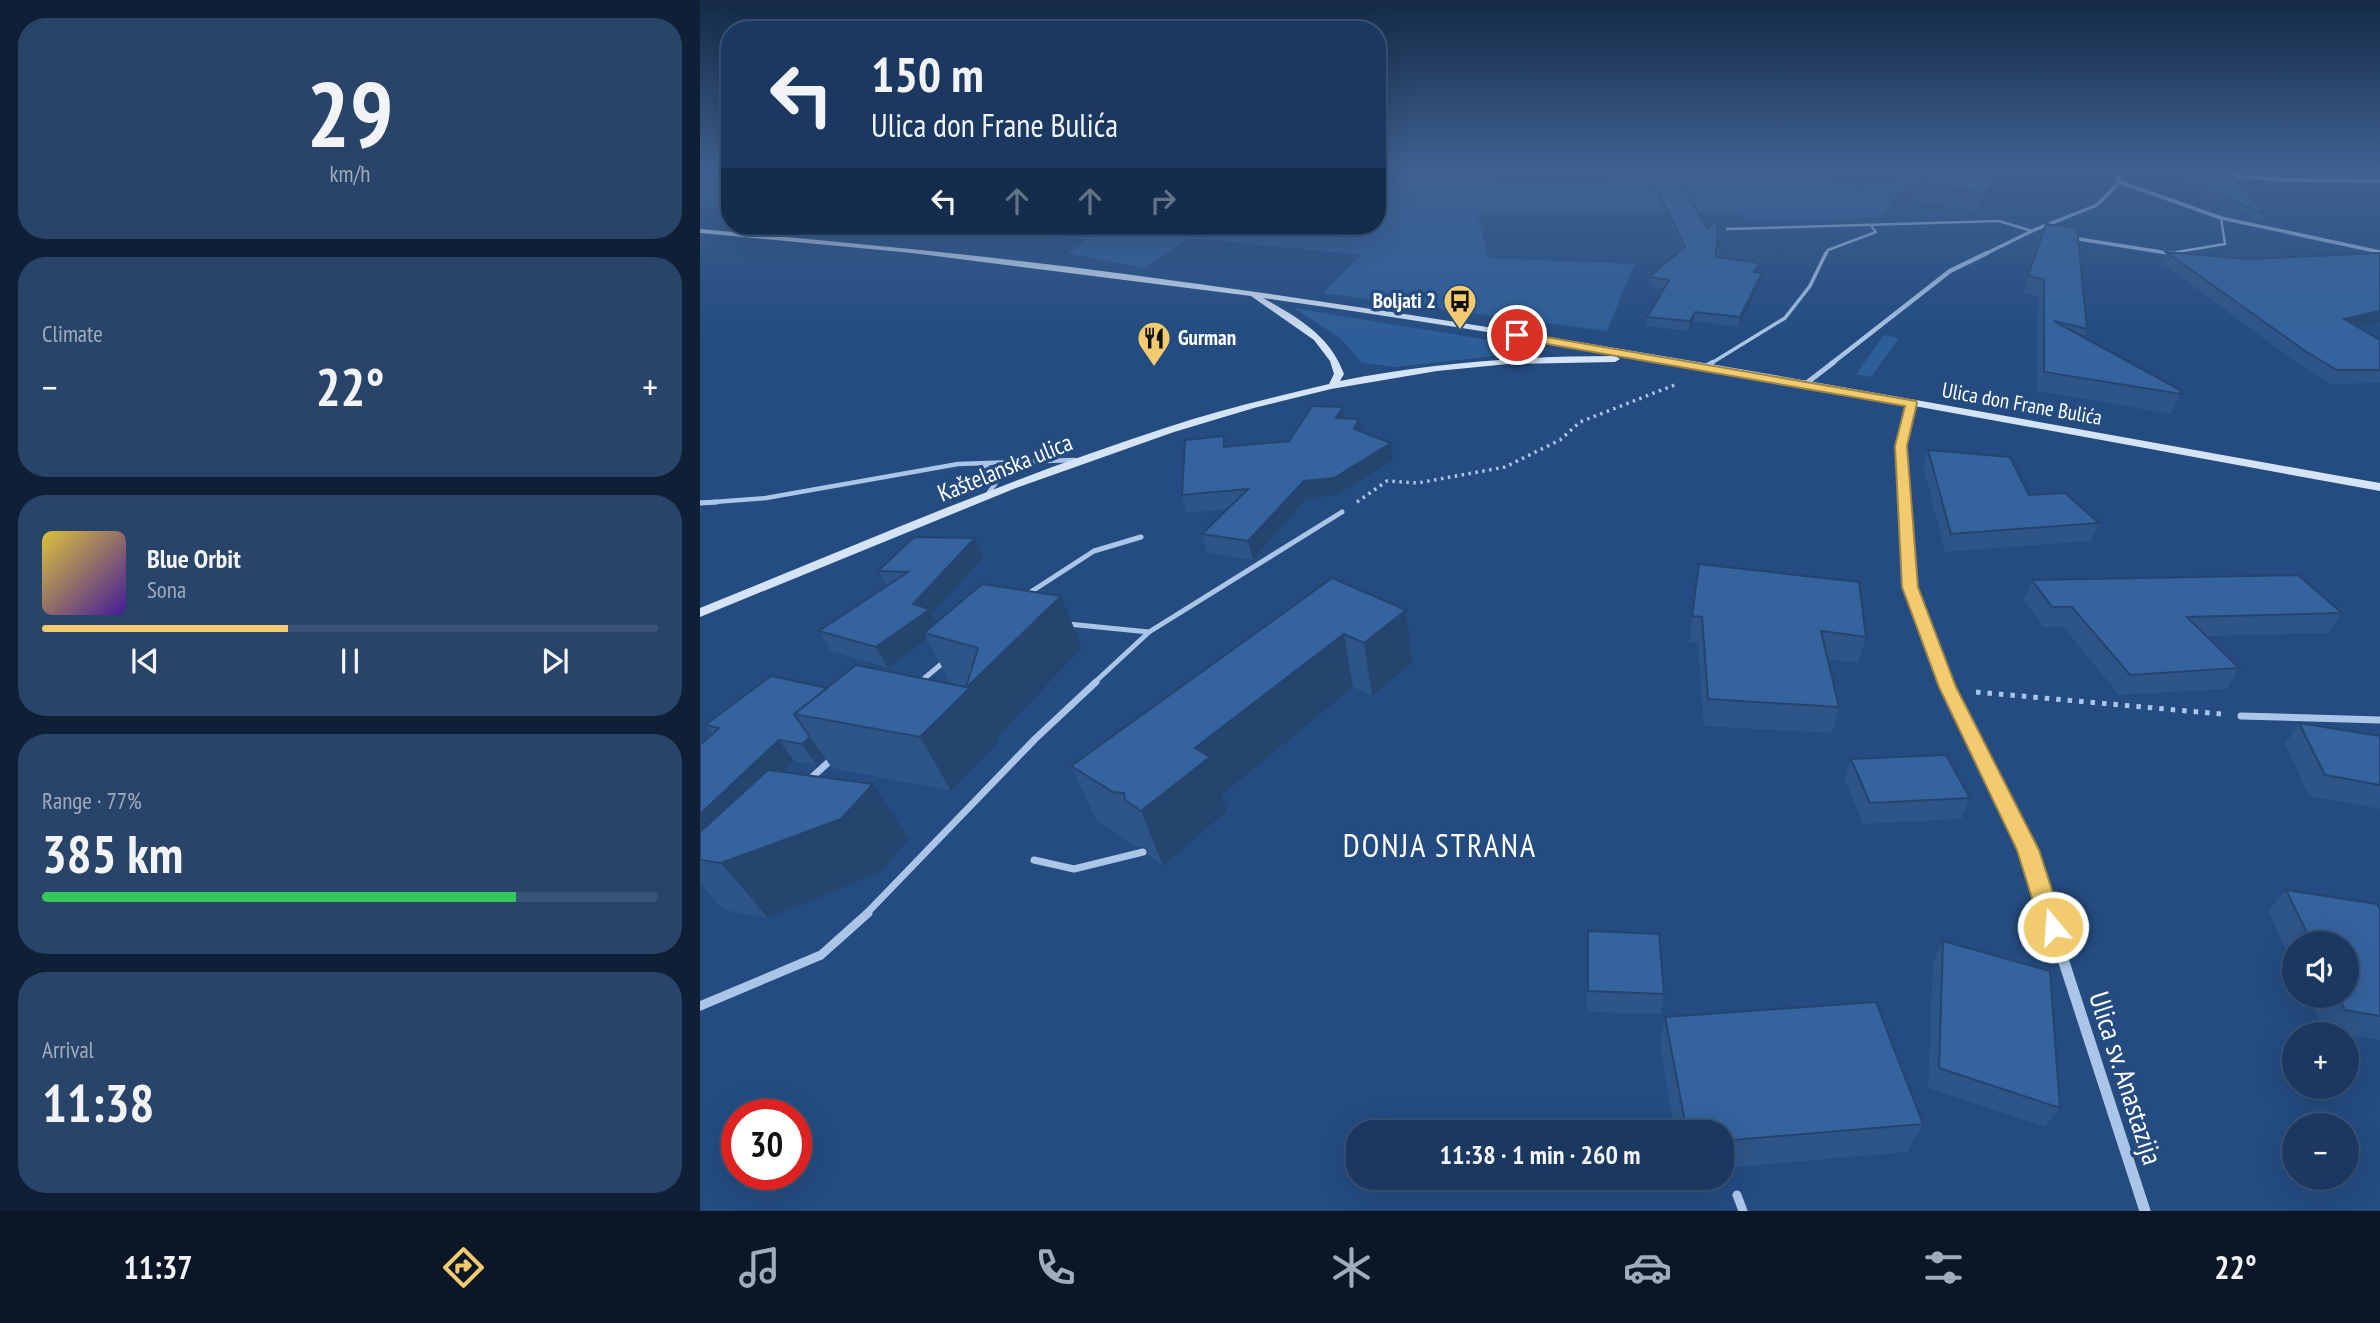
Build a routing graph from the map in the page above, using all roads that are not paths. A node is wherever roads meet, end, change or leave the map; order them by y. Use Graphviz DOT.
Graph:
graph roads {
  1 [pos="1871,226"];
  2 [pos="1846,227"];
  3 [pos="2019,227"];
  4 [pos="2041,227"];
  5 [pos="2222,227"];
  6 [pos="2261,227"];
  7 [pos="1727,229"];
  8 [pos="2032,230"];
  9 [pos="700,231"];
  10 [pos="721,233"];
  11 [pos="2046,233"];
  12 [pos="745,235"];
  13 [pos="2059,235"];
  14 [pos="2380,252"];
  15 [pos="2168,253"];
  16 [pos="2189,258"];
  17 [pos="1247,293"];
  18 [pos="1672,361"];
  19 [pos="1706,366"];
  20 [pos="1333,385"];
  21 [pos="1804,385"];
  22 [pos="1912,403"];
  23 [pos="1090,457"];
  24 [pos="958,464"];
  25 [pos="2380,487"];
  26 [pos="981,500"];
  27 [pos="700,503"];
  28 [pos="1342,512"];
  29 [pos="1140,537"];
  30 [pos="1017,601"];
  31 [pos="700,613"];
  32 [pos="1065,623"];
  33 [pos="1149,632"];
  34 [pos="955,651"];
  35 [pos="915,687"];
  36 [pos="2241,716"];
  37 [pos="2380,720"];
  38 [pos="834,757"];
  39 [pos="804,784"];
  40 [pos="1143,852"];
  41 [pos="1034,860"];
  42 [pos="700,1006"];
  43 [pos="1737,1195"];
  44 [pos="1743,1211"];
  45 [pos="2145,1211"];
  1 -- 19 [label="lane"];
  2 -- 7 [label="lane"];
  3 -- 8 [label="lane"];
  4 -- 8 [label="street"];
  5 -- 15 [label="lane"];
  6 -- 14 [label="street"];
  8 -- 11 [label="street"];
  8 -- 21 [label="street"];
  9 -- 10 [label="street, Ulica don Frane Bulića"];
  12 -- 17 [label="street, Ulica don Frane Bulića"];
  13 -- 15 [label="street"];
  15 -- 16 [label="street"];
  17 -- 18 [label="street, Ulica don Frane Bulića"];
  17 -- 20 [label="street"];
  18 -- 19 [label="street, Ulica don Frane Bulića"];
  18 -- 20 [label="street, Kaštelanska ulica"];
  19 -- 21 [label="street, Ulica don Frane Bulića"];
  20 -- 23 [label="street, Kaštelanska ulica"];
  21 -- 22 [label="street, Ulica don Frane Bulića"];
  22 -- 25 [label="street, Ulica don Frane Bulića"];
  22 -- 45 [label="street, Ulica sv. Anastazija"];
  23 -- 24 [label="lane"];
  23 -- 26 [label="street, Kaštelanska ulica"];
  24 -- 26 [label="lane"];
  24 -- 27 [label="lane"];
  26 -- 31 [label="street, Kaštelanska ulica"];
  28 -- 33 [label="lane"];
  29 -- 30 [label="lane"];
  32 -- 33 [label="lane"];
  33 -- 42 [label="lane"];
  34 -- 35 [label="lane"];
  36 -- 37 [label="lane"];
  38 -- 39 [label="lane"];
  40 -- 41 [label="lane"];
  43 -- 44 [label="lane"];
}
